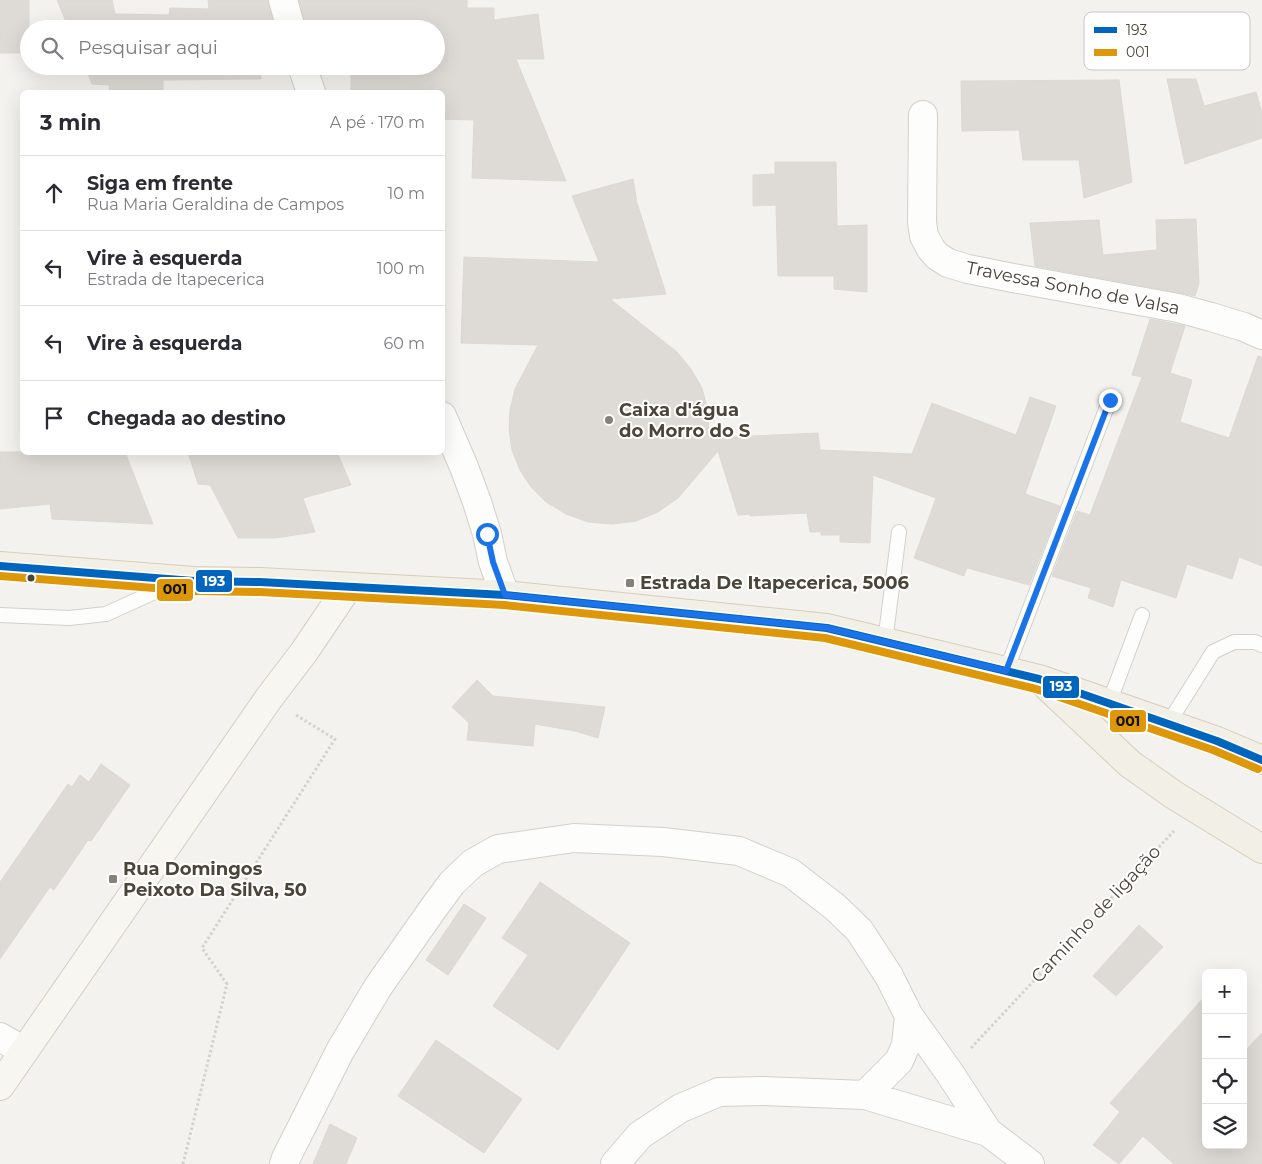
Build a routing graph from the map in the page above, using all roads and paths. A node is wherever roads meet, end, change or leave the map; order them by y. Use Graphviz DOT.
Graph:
graph roads {
  1 [pos="283,0"];
  2 [pos="289,20"];
  3 [pos="305,75"];
  4 [pos="309,90"];
  5 [pos="923,115"];
  6 [pos="1262,335"];
  7 [pos="1110,400"];
  8 [pos="445,423"];
  9 [pos="899,532"];
  10 [pos="0,566"];
  11 [pos="180,580"];
  12 [pos="348,587"];
  13 [pos="505,595"];
  14 [pos="0,615"];
  15 [pos="1142,615"];
  16 [pos="885,642"];
  17 [pos="1262,645"];
  18 [pos="1006,671"];
  19 [pos="1039,679"];
  20 [pos="269,698"];
  21 [pos="1108,704"];
  22 [pos="1168,724"];
  23 [pos="1262,760"];
  24 [pos="1179,826"];
  25 [pos="1262,849"];
  26 [pos="909,1016"];
  27 [pos="0,1037"];
  28 [pos="24,1051"];
  29 [pos="948,1072"];
  30 [pos="0,1086"];
  31 [pos="865,1095"];
  32 [pos="988,1132"];
  33 [pos="183,1164"];
  34 [pos="284,1164"];
  35 [pos="615,1164"];
  36 [pos="1030,1164"];
  1 -- 2 [label="street"];
  3 -- 4 [label="street"];
  5 -- 6 [label="street, Travessa Sonho de Valsa"];
  7 -- 18 [label="lane"];
  8 -- 13 [label="street"];
  9 -- 16 [label="lane"];
  10 -- 11 [label="main road"];
  11 -- 12 [label="main road"];
  11 -- 14 [label="lane"];
  12 -- 13 [label="main road"];
  12 -- 20 [label="main road"];
  13 -- 16 [label="main road"];
  15 -- 21 [label="lane"];
  16 -- 18 [label="main road"];
  17 -- 22 [label="lane"];
  18 -- 19 [label="main road"];
  19 -- 21 [label="main road"];
  19 -- 25 [label="main road"];
  20 -- 28 [label="main road"];
  20 -- 33 [label="path"];
  21 -- 22 [label="main road"];
  22 -- 23 [label="main road"];
  24 -- 29 [label="path, Caminho de ligação"];
  26 -- 29 [label="street"];
  26 -- 31 [label="street"];
  26 -- 34 [label="street"];
  27 -- 28 [label="street"];
  28 -- 30 [label="main road"];
  29 -- 32 [label="street"];
  31 -- 32 [label="street"];
  31 -- 35 [label="street"];
  32 -- 36 [label="street"];
}
